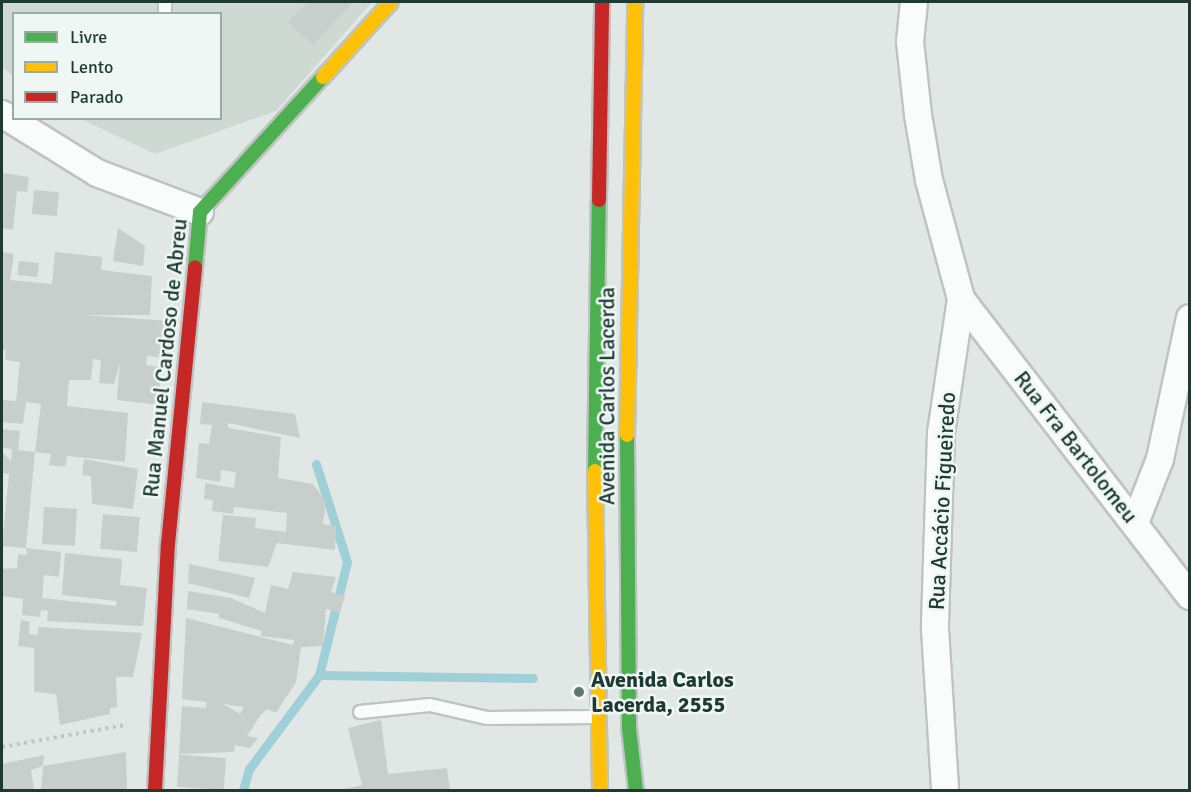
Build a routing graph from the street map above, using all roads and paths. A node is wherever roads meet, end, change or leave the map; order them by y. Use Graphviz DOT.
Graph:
graph roads {
  1 [pos="391,2"];
  2 [pos="602,2"];
  3 [pos="635,2"];
  4 [pos="914,2"];
  5 [pos="2,114"];
  6 [pos="200,212"];
  7 [pos="961,299"];
  8 [pos="1190,318"];
  9 [pos="1135,524"];
  10 [pos="1190,596"];
  11 [pos="360,712"];
  12 [pos="595,717"];
  13 [pos="159,720"];
  14 [pos="2,747"];
  15 [pos="599,786"];
  16 [pos="638,789"];
  17 [pos="155,790"];
  18 [pos="945,790"];
  1 -- 6 [label="main road, Rua Manuel Cardoso de Abreu"];
  2 -- 12 [label="main road, Avenida Carlos Lacerda"];
  3 -- 16 [label="main road, Avenida Carlos Lacerda"];
  4 -- 7 [label="street, Rua Accácio Figueiredo"];
  5 -- 6 [label="street"];
  6 -- 13 [label="main road, Rua Manuel Cardoso de Abreu"];
  7 -- 9 [label="street, Rua Fra Bartolomeu"];
  7 -- 18 [label="street, Rua Accácio Figueiredo"];
  8 -- 9 [label="street"];
  9 -- 10 [label="street, Rua Fra Bartolomeu"];
  11 -- 12 [label="lane"];
  12 -- 15 [label="main road, Avenida Carlos Lacerda"];
  13 -- 14 [label="path"];
  13 -- 17 [label="main road, Rua Manuel Cardoso de Abreu"];
  15 -- 16 [label="street"];
}
